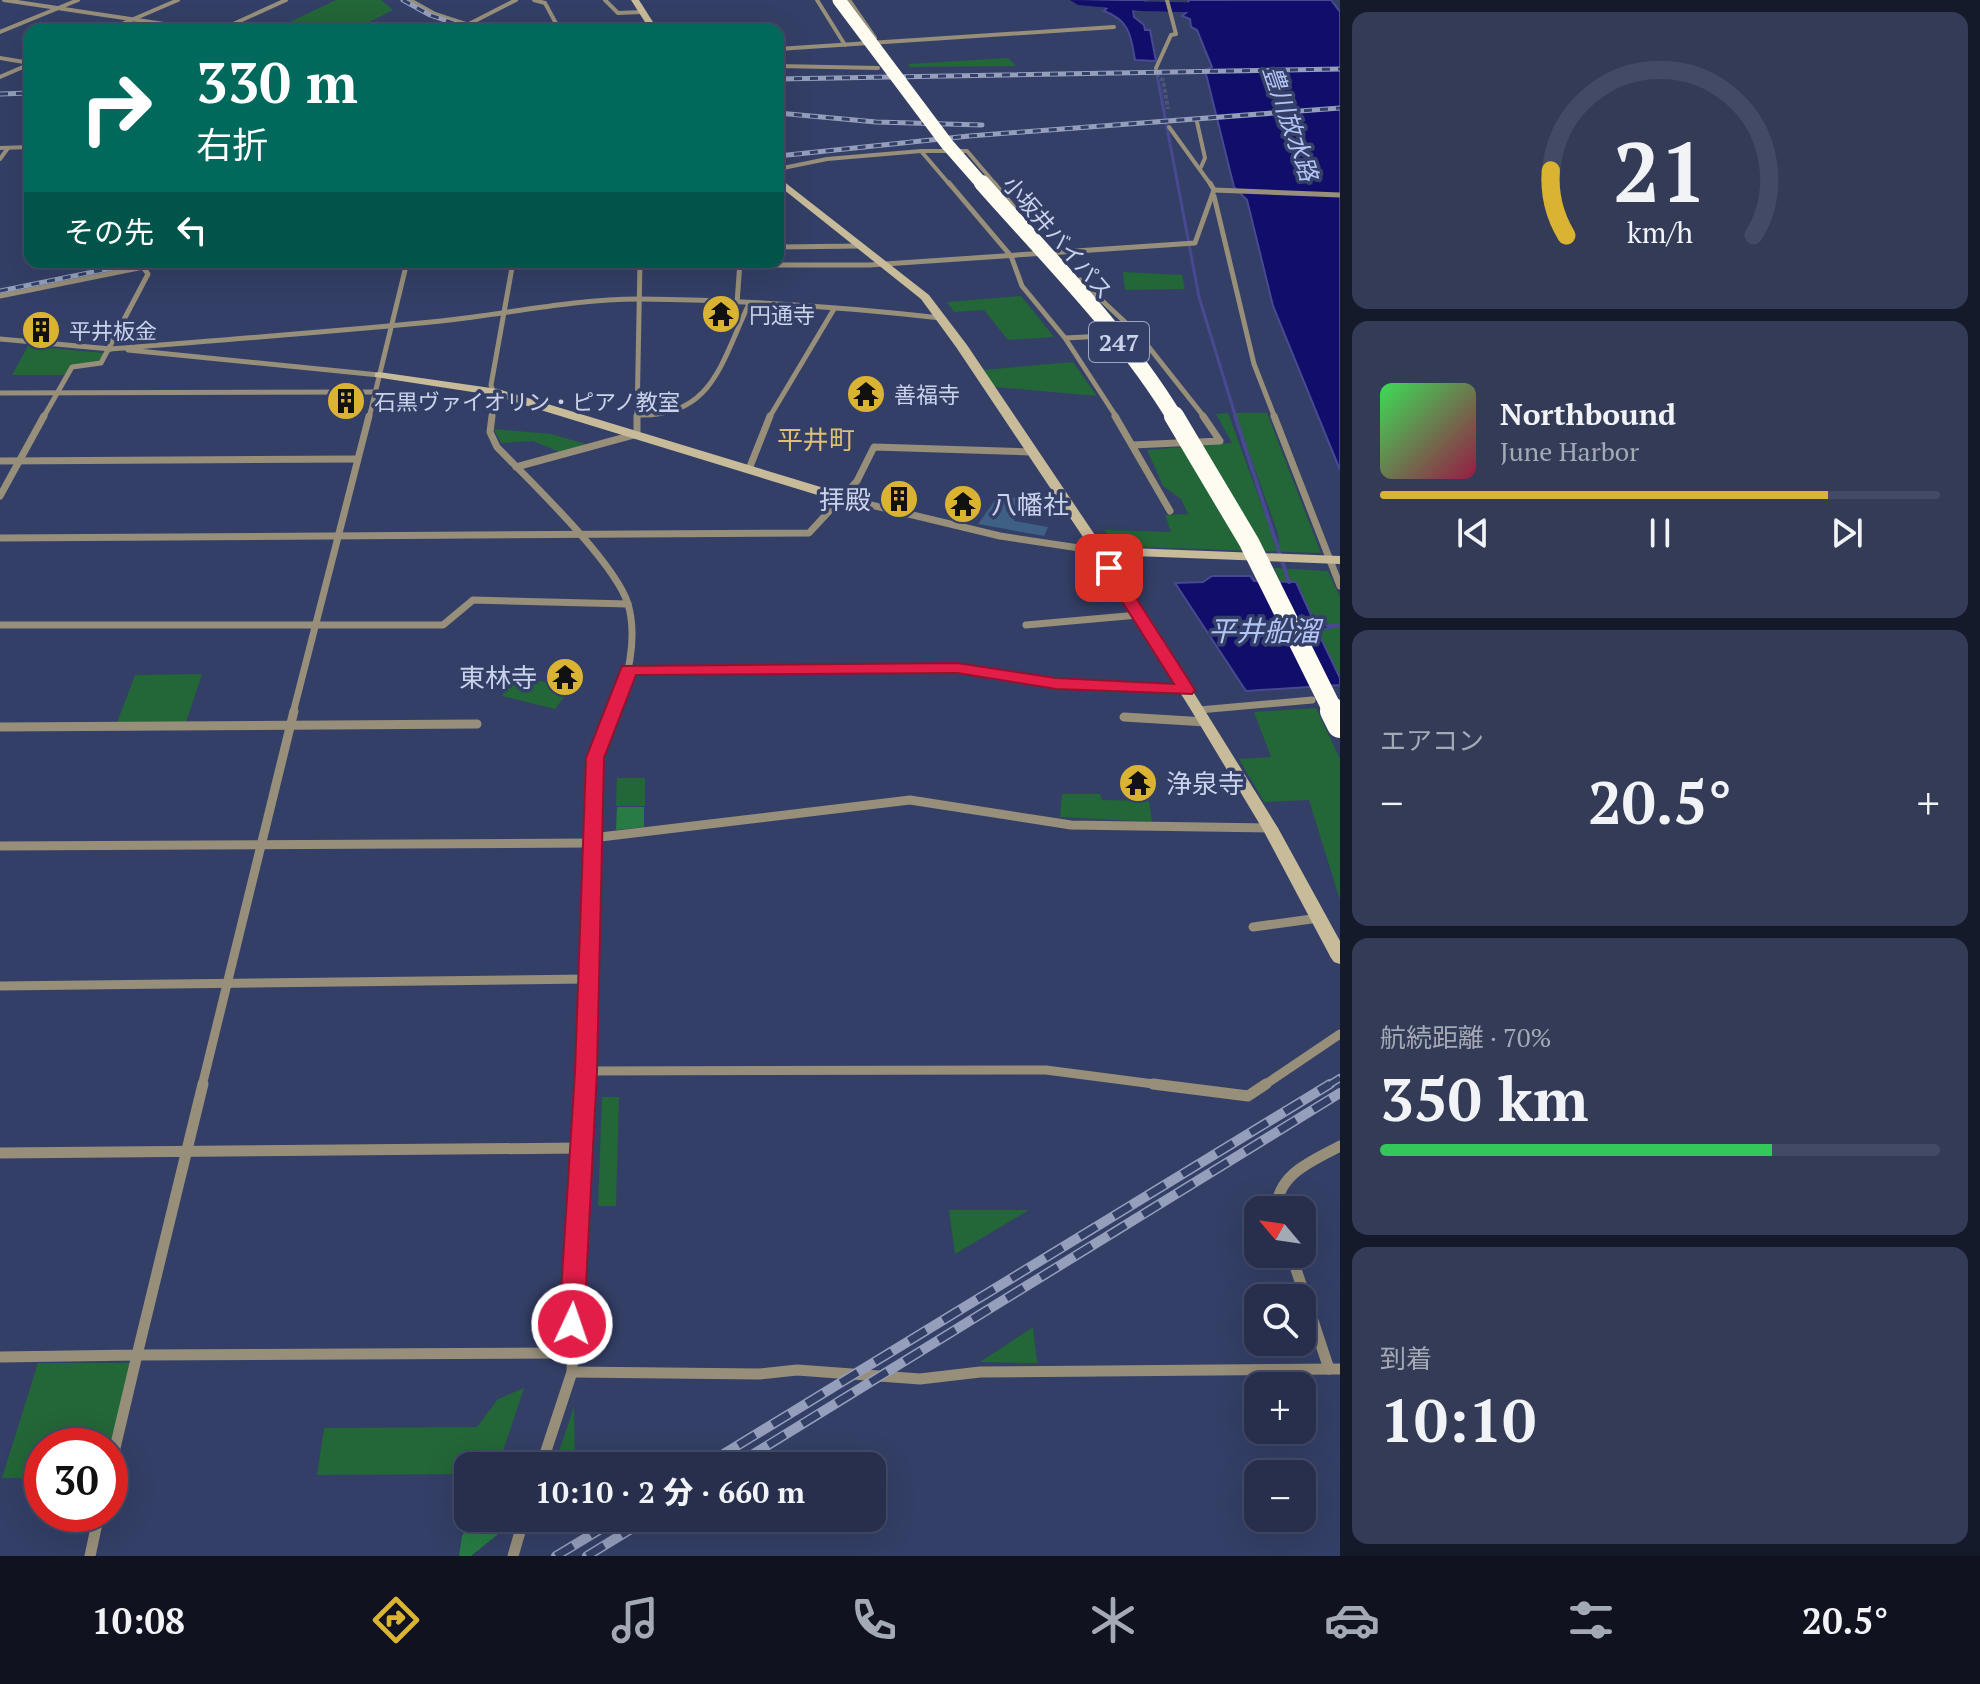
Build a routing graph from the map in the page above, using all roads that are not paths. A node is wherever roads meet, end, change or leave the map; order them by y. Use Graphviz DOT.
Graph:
graph roads {
  1 [pos="4,0"];
  2 [pos="78,0"];
  3 [pos="178,0"];
  4 [pos="286,0"];
  5 [pos="410,0"];
  6 [pos="516,0"];
  7 [pos="534,0"];
  8 [pos="605,0"];
  9 [pos="635,0"];
  10 [pos="817,0"];
  11 [pos="839,0"];
  12 [pos="849,0"];
  13 [pos="1167,0"];
  14 [pos="58,8"];
  15 [pos="642,12"];
  16 [pos="618,13"];
  17 [pos="133,19"];
  18 [pos="122,24"];
  19 [pos="165,24"];
  20 [pos="233,24"];
  21 [pos="464,24"];
  22 [pos="469,24"];
  23 [pos="556,24"];
  24 [pos="628,24"];
  25 [pos="650,24"];
  26 [pos="1114,27"];
  27 [pos="0,32"];
  28 [pos="878,42"];
  29 [pos="845,45"];
  30 [pos="784,49"];
  31 [pos="0,58"];
  32 [pos="24,62"];
  33 [pos="24,66"];
  34 [pos="784,66"];
  35 [pos="878,68"];
  36 [pos="1156,68"];
  37 [pos="0,77"];
  38 [pos="1197,122"];
  39 [pos="1169,127"];
  40 [pos="24,147"];
  41 [pos="0,148"];
  42 [pos="8,148"];
  43 [pos="921,151"];
  44 [pos="0,159"];
  45 [pos="1201,167"];
  46 [pos="784,168"];
  47 [pos="784,185"];
  48 [pos="1216,192"];
  49 [pos="1340,195"];
  50 [pos="861,246"];
  51 [pos="784,247"];
  52 [pos="1053,253"];
  53 [pos="1011,256"];
  54 [pos="884,263"];
  55 [pos="784,264"];
  56 [pos="138,268"];
  57 [pos="144,268"];
  58 [pos="406,268"];
  59 [pos="512,268"];
  60 [pos="640,268"];
  61 [pos="740,268"];
  62 [pos="0,296"];
  63 [pos="638,299"];
  64 [pos="737,303"];
  65 [pos="749,304"];
  66 [pos="834,309"];
  67 [pos="504,314"];
  68 [pos="941,318"];
  69 [pos="391,326"];
  70 [pos="1105,336"];
  71 [pos="1065,338"];
  72 [pos="0,339"];
  73 [pos="109,349"];
  74 [pos="379,375"];
  75 [pos="375,392"];
  76 [pos="494,392"];
  77 [pos="0,393"];
  78 [pos="57,393"];
  79 [pos="637,415"];
  80 [pos="637,434"];
  81 [pos="1133,445"];
  82 [pos="1031,452"];
  83 [pos="357,459"];
  84 [pos="0,461"];
  85 [pos="19,461"];
  86 [pos="516,467"];
  87 [pos="749,469"];
  88 [pos="0,496"];
  89 [pos="842,498"];
  90 [pos="1170,511"];
  91 [pos="576,534"];
  92 [pos="340,536"];
  93 [pos="0,538"];
  94 [pos="1099,551"];
  95 [pos="1336,560"];
  96 [pos="1340,586"];
  97 [pos="628,604"];
  98 [pos="1138,615"];
  99 [pos="315,623"];
  100 [pos="0,625"];
  101 [pos="1026,625"];
  102 [pos="628,670"];
  103 [pos="1186,690"];
  104 [pos="1312,700"];
  105 [pos="1203,716"];
  106 [pos="1124,717"];
  107 [pos="477,724"];
  108 [pos="291,725"];
  109 [pos="1340,725"];
  110 [pos="0,727"];
  111 [pos="1270,828"];
  112 [pos="592,841"];
  113 [pos="263,843"];
  114 [pos="0,846"];
  115 [pos="1320,918"];
  116 [pos="1253,927"];
  117 [pos="1340,958"];
  118 [pos="588,979"];
  119 [pos="228,985"];
  120 [pos="0,986"];
  121 [pos="1340,1034"];
  122 [pos="586,1071"];
  123 [pos="1340,1146"];
  124 [pos="582,1148"];
  125 [pos="187,1152"];
  126 [pos="0,1153"];
  127 [pos="1277,1196"];
  128 [pos="1296,1268"];
  129 [pos="570,1353"];
  130 [pos="137,1355"];
  131 [pos="0,1357"];
  132 [pos="1334,1369"];
  133 [pos="572,1372"];
  134 [pos="120,1428"];
  135 [pos="546,1452"];
  136 [pos="95,1532"];
  137 [pos="520,1532"];
  138 [pos="90,1556"];
  139 [pos="513,1556"];
  1 -- 14 [label="street"];
  2 -- 14 [label="street"];
  3 -- 17 [label="street"];
  4 -- 20 [label="street"];
  5 -- 21 [label="street"];
  6 -- 22 [label="street"];
  7 -- 23 [label="street"];
  8 -- 16 [label="street"];
  9 -- 15 [label="main road"];
  10 -- 29 [label="street"];
  11 -- 109 [label="highway, 小坂井バイパス / 247, bridge"];
  12 -- 28 [label="street"];
  13 -- 36 [label="street"];
  14 -- 17 [label="street"];
  14 -- 27 [label="street"];
  15 -- 16 [label="street"];
  15 -- 25 [label="main road"];
  16 -- 24 [label="street"];
  17 -- 18 [label="street"];
  17 -- 19 [label="street"];
  26 -- 28 [label="street"];
  28 -- 29 [label="street"];
  29 -- 30 [label="street"];
  31 -- 32 [label="street"];
  33 -- 37 [label="street"];
  34 -- 35 [label="street"];
  38 -- 45 [label="street"];
  39 -- 45 [label="street"];
  40 -- 42 [label="street"];
  41 -- 42 [label="street"];
  42 -- 44 [label="street"];
  43 -- 46 [label="street"];
  43 -- 52 [label="street"];
  43 -- 53 [label="street"];
  45 -- 48 [label="street"];
  47 -- 50 [label="main road"];
  48 -- 49 [label="street"];
  48 -- 52 [label="street"];
  48 -- 95 [label="street"];
  50 -- 51 [label="street"];
  50 -- 54 [label="main road"];
  52 -- 53 [label="street"];
  52 -- 81 [label="street"];
  53 -- 54 [label="street"];
  53 -- 71 [label="street"];
  54 -- 55 [label="street"];
  54 -- 68 [label="main road"];
  56 -- 62 [label="street"];
  57 -- 73 [label="street"];
  58 -- 69 [label="street"];
  59 -- 67 [label="street"];
  60 -- 63 [label="street"];
  61 -- 64 [label="street"];
  63 -- 64 [label="street"];
  63 -- 67 [label="street"];
  63 -- 79 [label="street"];
  64 -- 65 [label="street"];
  65 -- 66 [label="street"];
  65 -- 79 [label="street"];
  66 -- 68 [label="street"];
  66 -- 87 [label="street"];
  67 -- 69 [label="street"];
  67 -- 76 [label="street"];
  68 -- 82 [label="main road"];
  69 -- 73 [label="street"];
  69 -- 74 [label="street"];
  70 -- 71 [label="street"];
  71 -- 81 [label="street"];
  72 -- 73 [label="street"];
  73 -- 74 [label="street"];
  73 -- 78 [label="street"];
  74 -- 75 [label="street"];
  74 -- 76 [label="main road"];
  75 -- 78 [label="street"];
  75 -- 83 [label="street"];
  76 -- 80 [label="main road"];
  76 -- 86 [label="street"];
  77 -- 78 [label="street"];
  78 -- 85 [label="street"];
  79 -- 80 [label="street"];
  80 -- 86 [label="street"];
  80 -- 87 [label="main road"];
  81 -- 90 [label="street"];
  82 -- 89 [label="street"];
  82 -- 94 [label="main road"];
  83 -- 85 [label="street"];
  83 -- 92 [label="street"];
  84 -- 85 [label="street"];
  85 -- 88 [label="street"];
  86 -- 91 [label="street"];
  87 -- 89 [label="main road"];
  89 -- 91 [label="street"];
  89 -- 94 [label="street"];
  91 -- 92 [label="street"];
  91 -- 97 [label="street"];
  92 -- 93 [label="street"];
  92 -- 99 [label="street"];
  94 -- 95 [label="main road"];
  94 -- 98 [label="main road"];
  95 -- 96 [label="street"];
  97 -- 99 [label="street"];
  97 -- 102 [label="street"];
  98 -- 101 [label="street"];
  98 -- 103 [label="main road"];
  99 -- 100 [label="street"];
  99 -- 108 [label="street"];
  102 -- 103 [label="street"];
  102 -- 112 [label="street"];
  103 -- 105 [label="main road"];
  104 -- 105 [label="street"];
  105 -- 106 [label="street"];
  105 -- 111 [label="main road"];
  107 -- 108 [label="street"];
  108 -- 110 [label="street"];
  108 -- 113 [label="street"];
  111 -- 112 [label="street"];
  111 -- 115 [label="main road"];
  112 -- 113 [label="street"];
  112 -- 118 [label="street"];
  113 -- 114 [label="street"];
  113 -- 119 [label="street"];
  115 -- 116 [label="street"];
  115 -- 117 [label="main road"];
  118 -- 119 [label="street"];
  118 -- 122 [label="street"];
  119 -- 120 [label="street"];
  119 -- 125 [label="street"];
  121 -- 122 [label="street"];
  122 -- 124 [label="street"];
  123 -- 127 [label="street"];
  124 -- 125 [label="street"];
  124 -- 129 [label="street"];
  125 -- 126 [label="street"];
  125 -- 130 [label="street"];
  128 -- 132 [label="street"];
  129 -- 130 [label="street"];
  129 -- 133 [label="street"];
  130 -- 131 [label="street"];
  130 -- 134 [label="street"];
  132 -- 133 [label="street"];
  133 -- 135 [label="street"];
  136 -- 138 [label="street"];
  137 -- 139 [label="street"];
}
